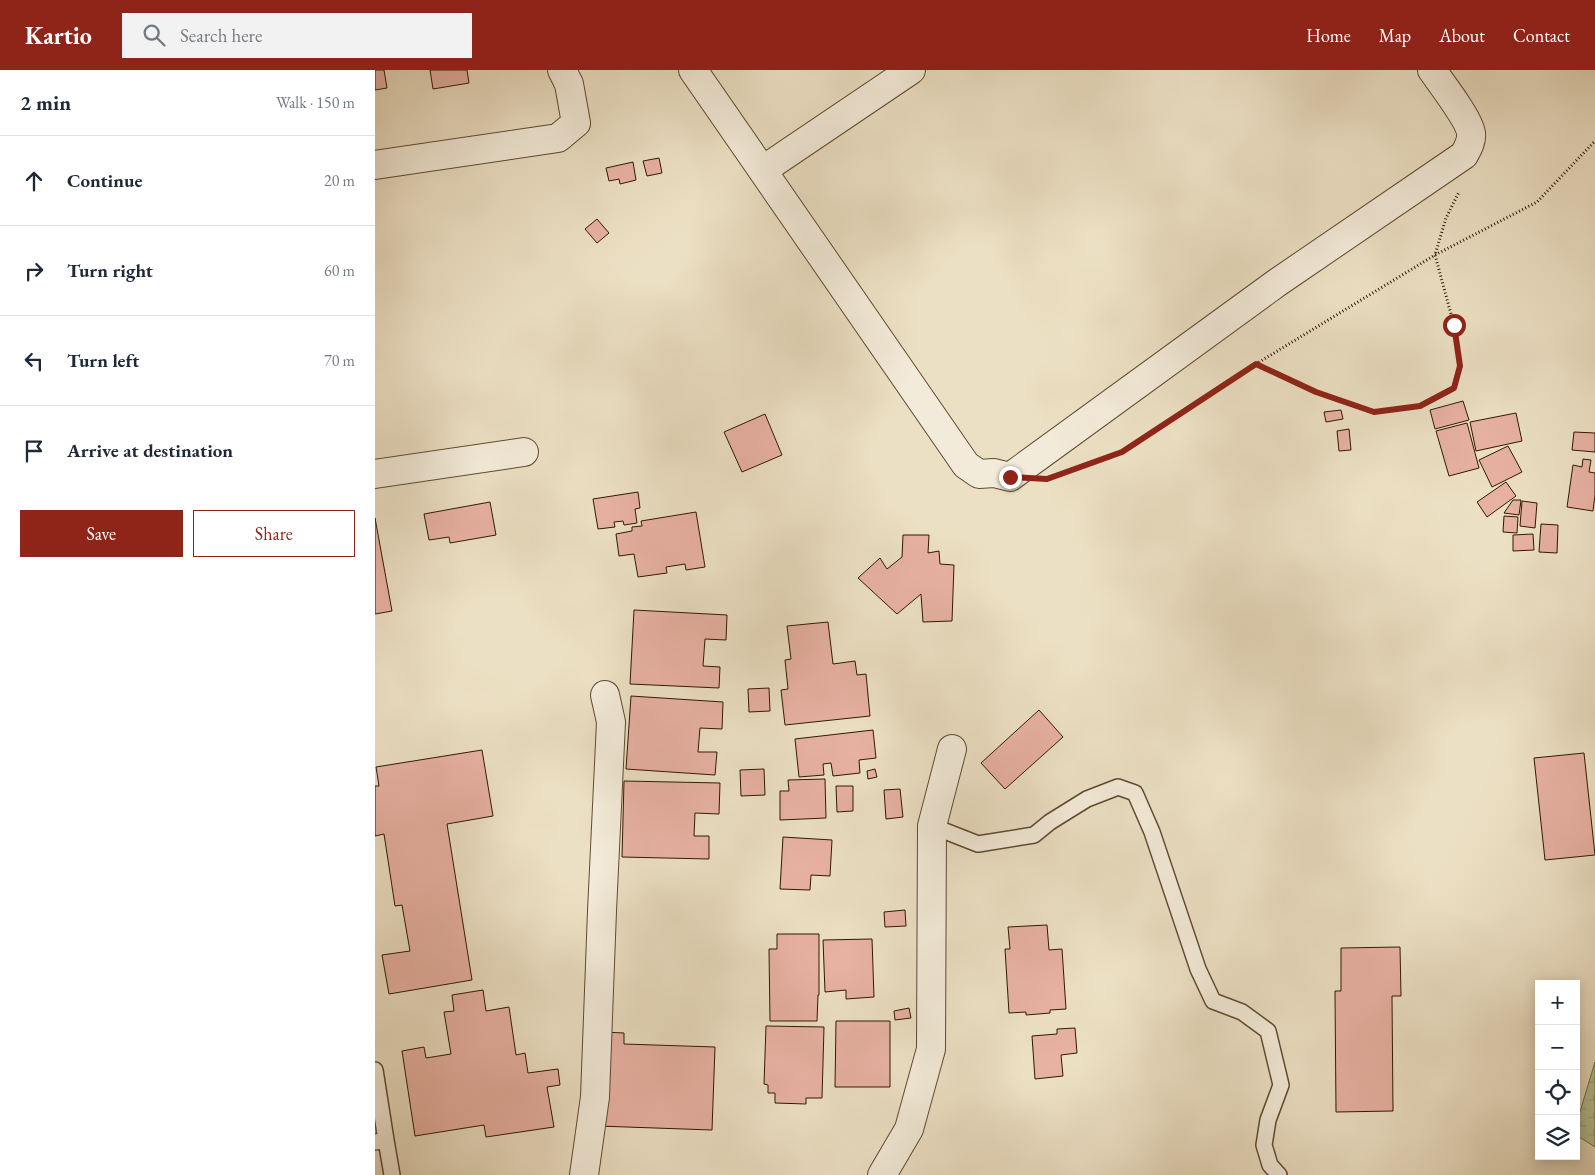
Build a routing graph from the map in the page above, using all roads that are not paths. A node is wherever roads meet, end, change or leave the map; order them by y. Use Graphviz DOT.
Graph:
graph roads {
  1 [pos="562,70"];
  2 [pos="693,70"];
  3 [pos="911,70"];
  4 [pos="1432,70"];
  5 [pos="375,165"];
  6 [pos="763,170"];
  7 [pos="524,452"];
  8 [pos="375,474"];
  9 [pos="605,696"];
  10 [pos="952,749"];
  11 [pos="932,826"];
  12 [pos="375,1070"];
  13 [pos="381,1141"];
  14 [pos="392,1175"];
  15 [pos="584,1175"];
  16 [pos="882,1175"];
  17 [pos="1279,1175"];
  1 -- 5 [label="street"];
  2 -- 6 [label="street"];
  3 -- 6 [label="street"];
  4 -- 6 [label="street"];
  7 -- 8 [label="street"];
  9 -- 15 [label="street"];
  10 -- 11 [label="street"];
  11 -- 16 [label="street"];
  11 -- 17 [label="lane"];
  12 -- 13 [label="lane"];
  13 -- 14 [label="lane"];
}
